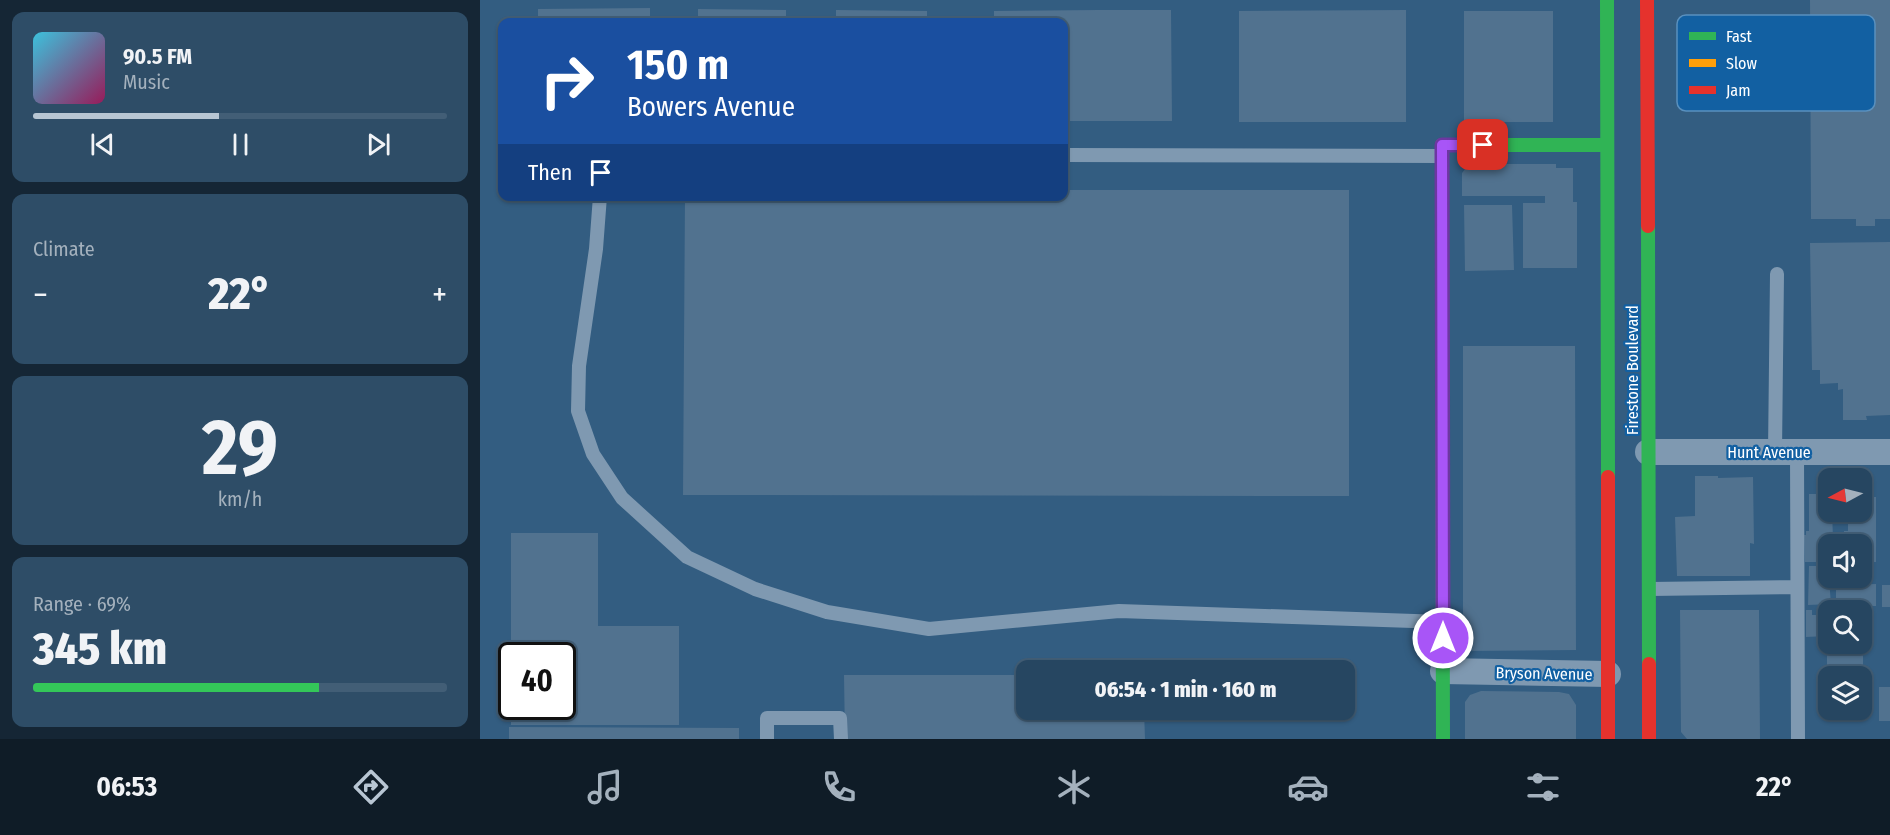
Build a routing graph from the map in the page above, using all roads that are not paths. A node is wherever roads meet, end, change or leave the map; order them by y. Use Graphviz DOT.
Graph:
graph roads {
  1 [pos="1607,0"];
  2 [pos="1647,0"];
  3 [pos="1607,146"];
  4 [pos="1442,151"];
  5 [pos="1068,155"];
  6 [pos="600,201"];
  7 [pos="1777,274"];
  8 [pos="1648,452"];
  9 [pos="1786,452"];
  10 [pos="1890,452"];
  11 [pos="1797,587"];
  12 [pos="1650,589"];
  13 [pos="1443,622"];
  14 [pos="1443,671"];
  15 [pos="1608,674"];
  16 [pos="767,739"];
  17 [pos="841,739"];
  18 [pos="1443,739"];
  19 [pos="1608,739"];
  20 [pos="1649,739"];
  21 [pos="1798,739"];
  1 -- 3 [label="main road, Firestone Boulevard"];
  2 -- 8 [label="main road, Firestone Boulevard"];
  3 -- 4 [label="main road"];
  3 -- 15 [label="main road, Firestone Boulevard"];
  4 -- 5 [label="lane"];
  4 -- 13 [label="main road"];
  6 -- 13 [label="lane"];
  7 -- 9 [label="lane"];
  8 -- 9 [label="street, Hunt Avenue"];
  8 -- 12 [label="main road, Firestone Boulevard"];
  9 -- 10 [label="street, Hunt Avenue"];
  9 -- 11 [label="lane"];
  11 -- 12 [label="lane"];
  11 -- 21 [label="lane"];
  12 -- 20 [label="main road, Firestone Boulevard"];
  13 -- 14 [label="main road"];
  14 -- 15 [label="street, Bryson Avenue"];
  14 -- 18 [label="main road"];
  15 -- 19 [label="main road, Firestone Boulevard"];
  16 -- 17 [label="lane"];
}
